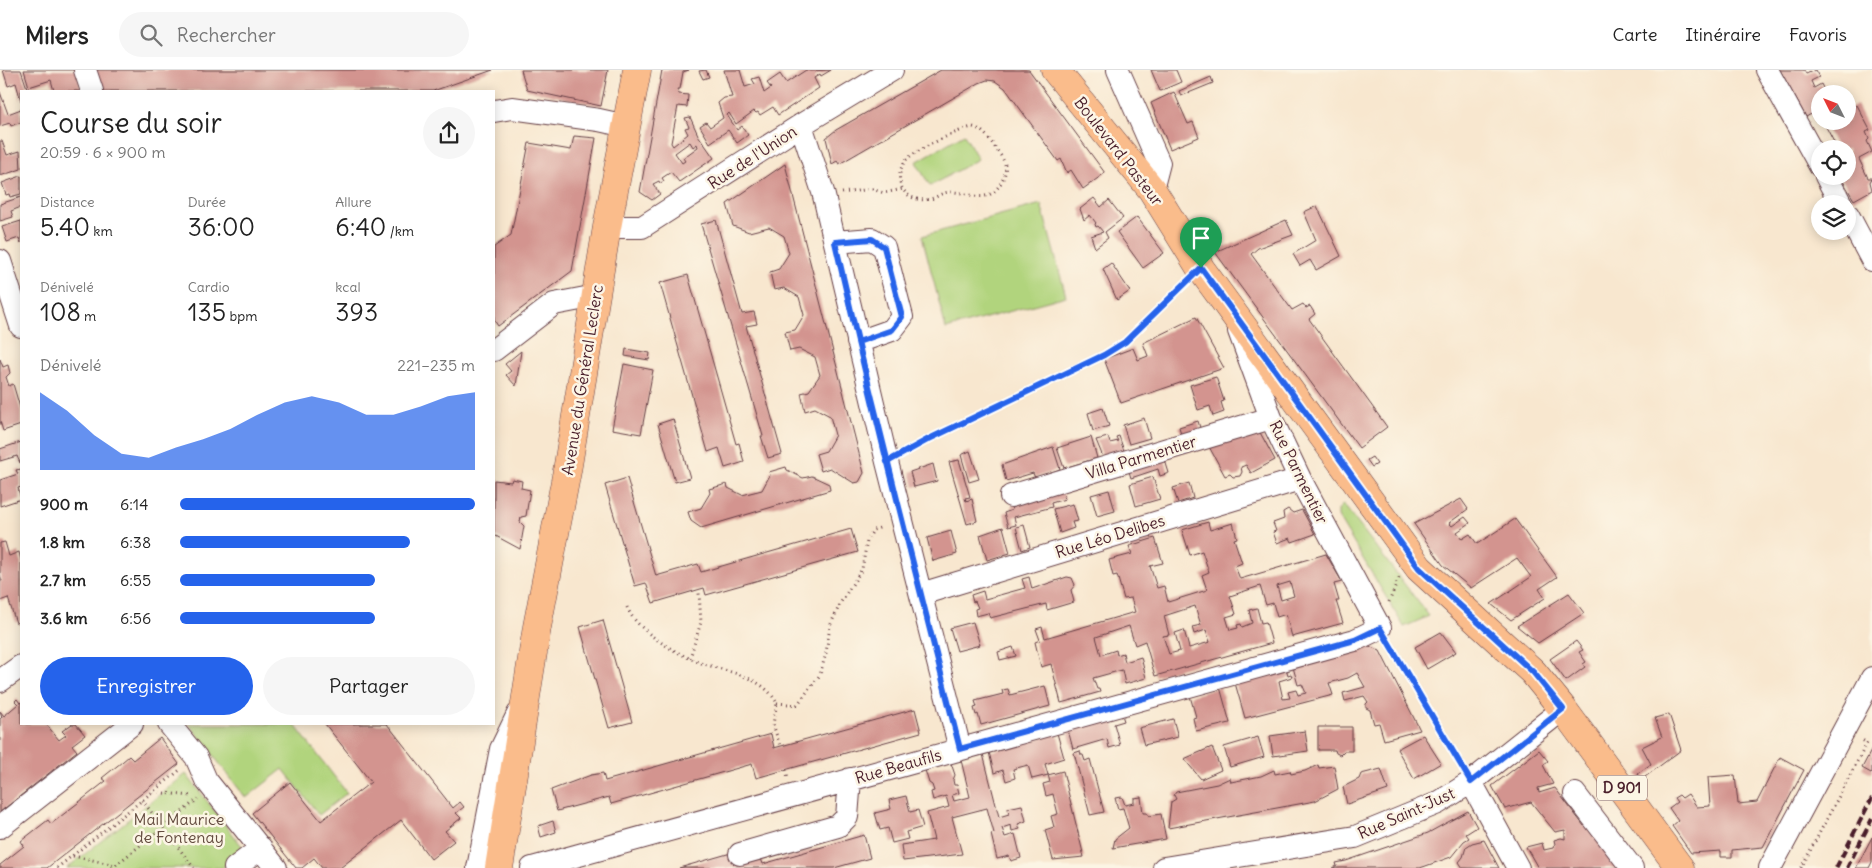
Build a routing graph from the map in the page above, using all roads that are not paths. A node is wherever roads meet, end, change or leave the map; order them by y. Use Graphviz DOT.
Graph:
graph roads {
  1 [pos="85,70"];
  2 [pos="638,70"];
  3 [pos="892,70"];
  4 [pos="1055,70"];
  5 [pos="1118,70"];
  6 [pos="1767,70"];
  7 [pos="92,90"];
  8 [pos="495,111"];
  9 [pos="801,125"];
  10 [pos="626,126"];
  11 [pos="1811,150"];
  12 [pos="1152,190"];
  13 [pos="607,227"];
  14 [pos="1856,230"];
  15 [pos="835,242"];
  16 [pos="1872,260"];
  17 [pos="0,261"];
  18 [pos="596,296"];
  19 [pos="1231,310"];
  20 [pos="20,323"];
  21 [pos="858,342"];
  22 [pos="496,345"];
  23 [pos="1271,418"];
  24 [pos="1300,479"];
  25 [pos="1011,496"];
  26 [pos="920,594"];
  27 [pos="1376,621"];
  28 [pos="20,667"];
  29 [pos="1872,678"];
  30 [pos="0,681"];
  31 [pos="529,691"];
  32 [pos="1563,709"];
  33 [pos="131,725"];
  34 [pos="170,725"];
  35 [pos="960,749"];
  36 [pos="850,780"];
  37 [pos="1471,782"];
  38 [pos="1575,794"];
  39 [pos="0,827"];
  40 [pos="261,848"];
  41 [pos="740,854"];
  42 [pos="236,868"];
  43 [pos="276,868"];
  44 [pos="478,868"];
  45 [pos="499,868"];
  46 [pos="532,868"];
  47 [pos="1164,868"];
  48 [pos="1518,868"];
  49 [pos="1632,868"];
  50 [pos="1680,868"];
  51 [pos="1770,868"];
  1 -- 7 [label="street"];
  2 -- 10 [label="main road, Avenue du Général Leclerc"];
  3 -- 9 [label="street, Rue de l'Union"];
  4 -- 12 [label="main road, Boulevard Pasteur / D 901"];
  5 -- 12 [label="street"];
  6 -- 11 [label="street"];
  8 -- 10 [label="street"];
  9 -- 13 [label="street, Rue de l'Union"];
  9 -- 15 [label="street"];
  10 -- 13 [label="main road, Avenue du Général Leclerc"];
  12 -- 19 [label="main road, Boulevard Pasteur / D 901"];
  13 -- 18 [label="main road, Avenue du Général Leclerc"];
  14 -- 16 [label="street"];
  15 -- 21 [label="street"];
  15 -- 21 [label="street"];
  17 -- 20 [label="street"];
  18 -- 22 [label="street"];
  18 -- 31 [label="main road, Avenue du Général Leclerc"];
  19 -- 23 [label="street, Rue Parmentier"];
  19 -- 32 [label="main road, Boulevard Pasteur / D 901"];
  21 -- 26 [label="street"];
  23 -- 24 [label="street, Rue Parmentier"];
  23 -- 25 [label="street, Villa Parmentier"];
  24 -- 26 [label="street, Rue Léo Delibes"];
  24 -- 27 [label="street, Rue Parmentier"];
  26 -- 35 [label="street"];
  27 -- 35 [label="street, Rue Beaufils"];
  28 -- 30 [label="street"];
  29 -- 51 [label="street"];
  31 -- 44 [label="street, Avenue du Général Leclerc"];
  31 -- 45 [label="main road, Avenue du Général Leclerc"];
  32 -- 37 [label="street, Rue Saint-Just"];
  32 -- 50 [label="main road, Boulevard Pasteur / D 901"];
  33 -- 39 [label="street"];
  34 -- 40 [label="street"];
  35 -- 36 [label="street, Rue Beaufils"];
  36 -- 41 [label="street"];
  36 -- 46 [label="street, Rue Beaufils"];
  37 -- 47 [label="street, Rue Saint-Just"];
  37 -- 48 [label="street"];
  38 -- 49 [label="street"];
  40 -- 42 [label="street"];
  40 -- 43 [label="street"];
}
